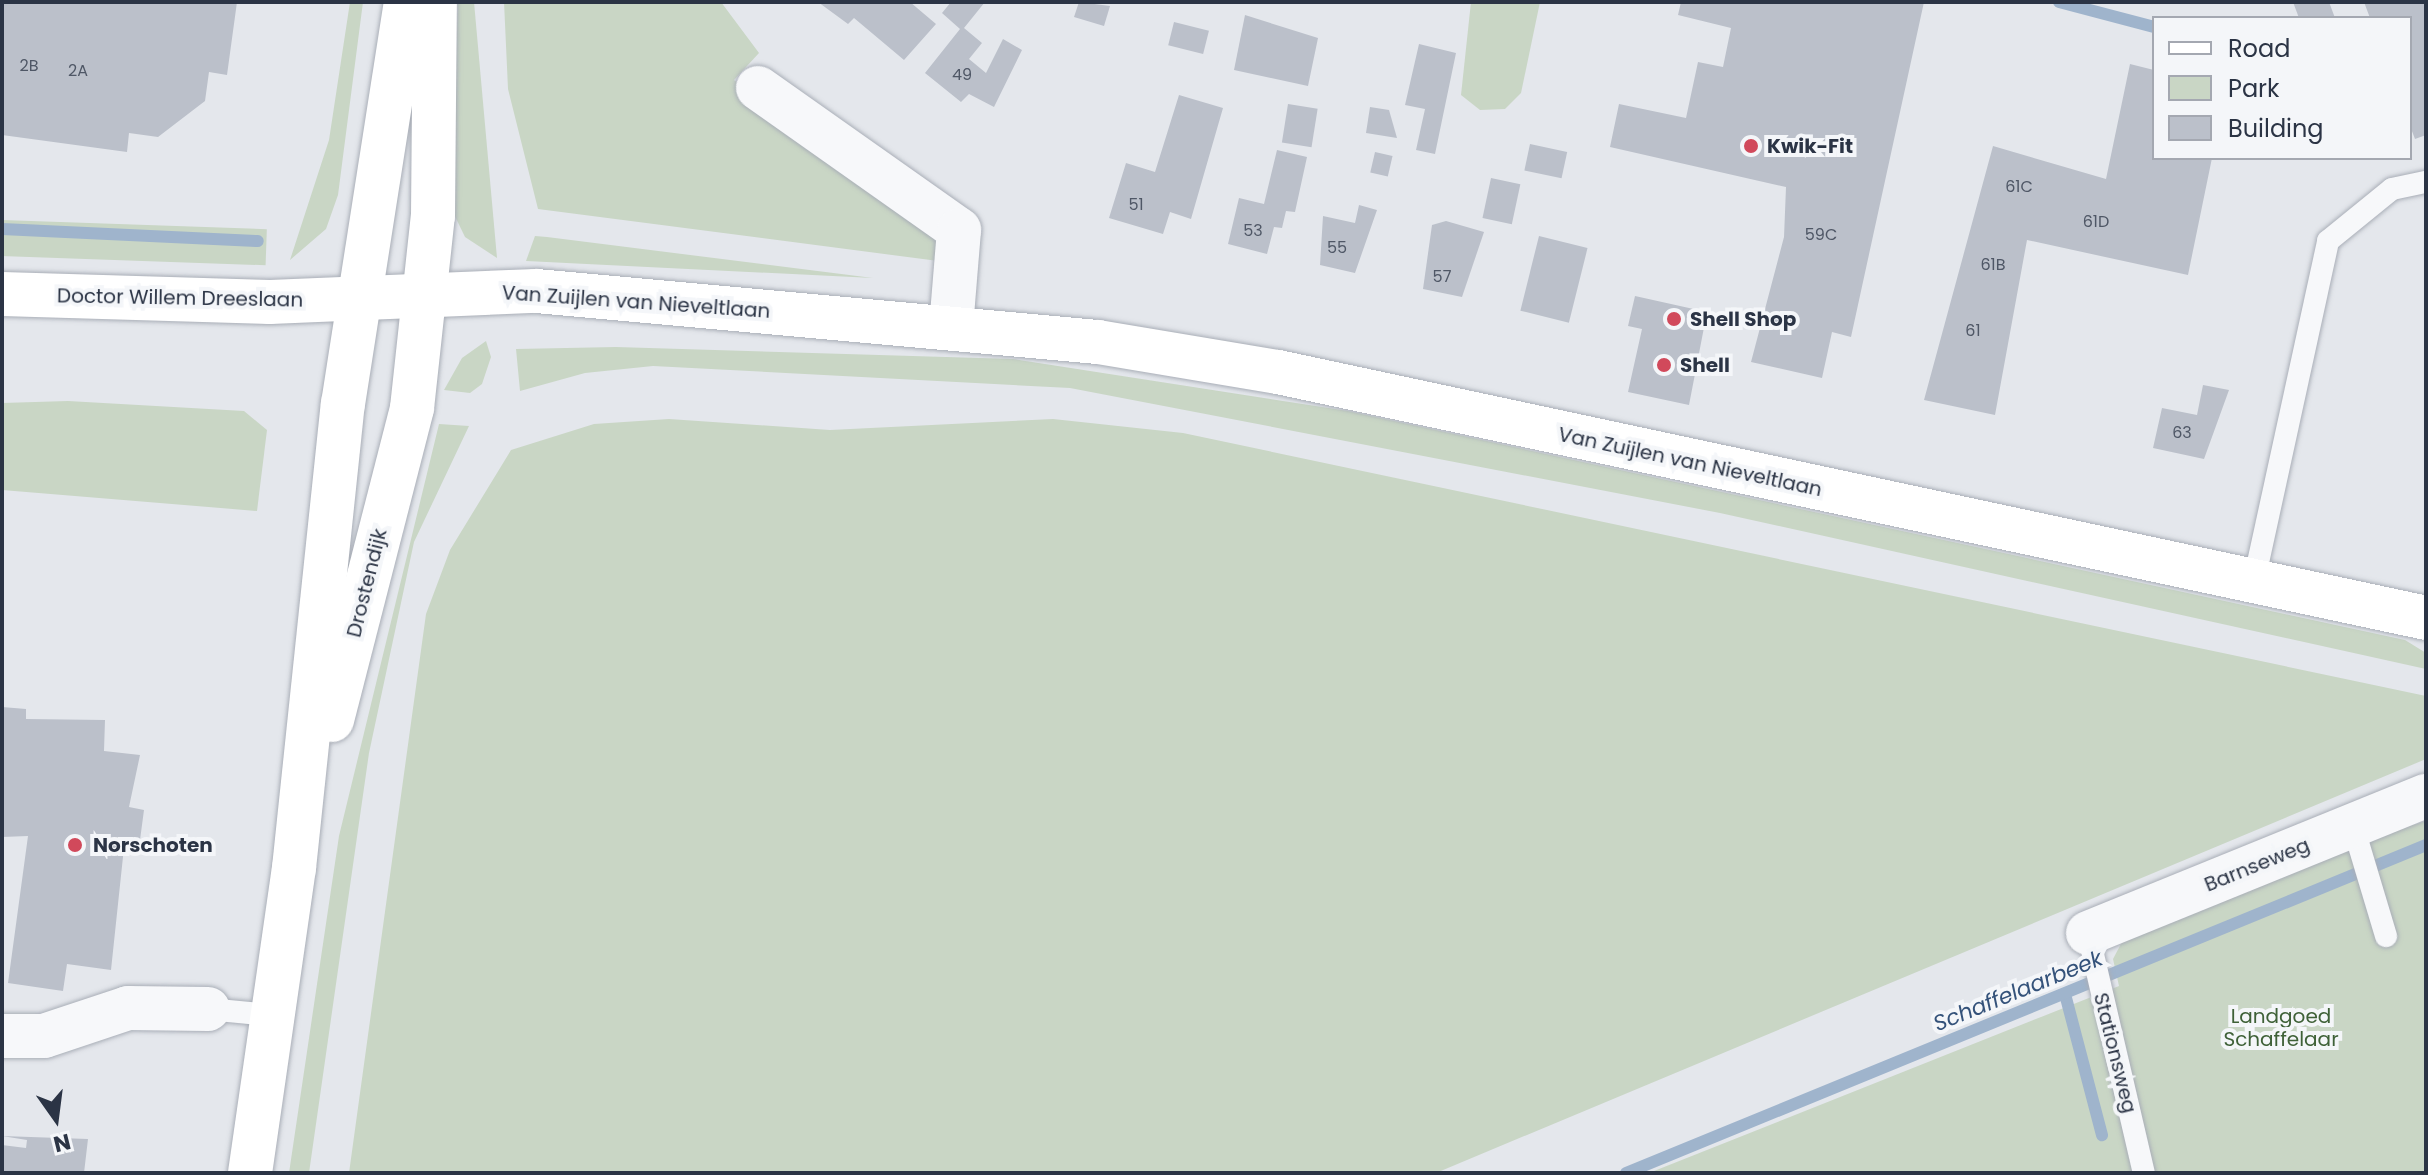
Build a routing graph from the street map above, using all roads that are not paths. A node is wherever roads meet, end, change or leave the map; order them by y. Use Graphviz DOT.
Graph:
graph roads {
  1 [pos="406,2"];
  2 [pos="435,2"];
  3 [pos="758,88"];
  4 [pos="2426,182"];
  5 [pos="2,294"];
  6 [pos="422,294"];
  7 [pos="358,299"];
  8 [pos="951,327"];
  9 [pos="2254,581"];
  10 [pos="2426,618"];
  11 [pos="2426,796"];
  12 [pos="2357,836"];
  13 [pos="294,868"];
  14 [pos="2386,936"];
  15 [pos="2090,946"];
  16 [pos="208,1009"];
  17 [pos="270,1015"];
  18 [pos="2,1036"];
  19 [pos="250,1173"];
  20 [pos="2144,1173"];
  1 -- 7 [label="main road"];
  2 -- 6 [label="main road"];
  3 -- 8 [label="street"];
  4 -- 9 [label="lane"];
  5 -- 7 [label="main road, Doctor Willem Dreeslaan"];
  6 -- 7 [label="main road, Doctor Willem Dreeslaan"];
  6 -- 8 [label="main road, Van Zuijlen van Nieveltlaan"];
  6 -- 13 [label="main road, Drostendijk"];
  7 -- 13 [label="main road, Drostendijk"];
  8 -- 9 [label="main road, Van Zuijlen van Nieveltlaan"];
  9 -- 10 [label="main road, Van Zuijlen van Nieveltlaan"];
  11 -- 12 [label="street, Barnseweg"];
  12 -- 14 [label="lane"];
  12 -- 15 [label="street, Barnseweg"];
  13 -- 17 [label="main road, Drostendijk"];
  15 -- 20 [label="lane, Stationsweg"];
  16 -- 17 [label="lane"];
  16 -- 18 [label="street"];
  17 -- 19 [label="main road, Drostendijk"];
}
